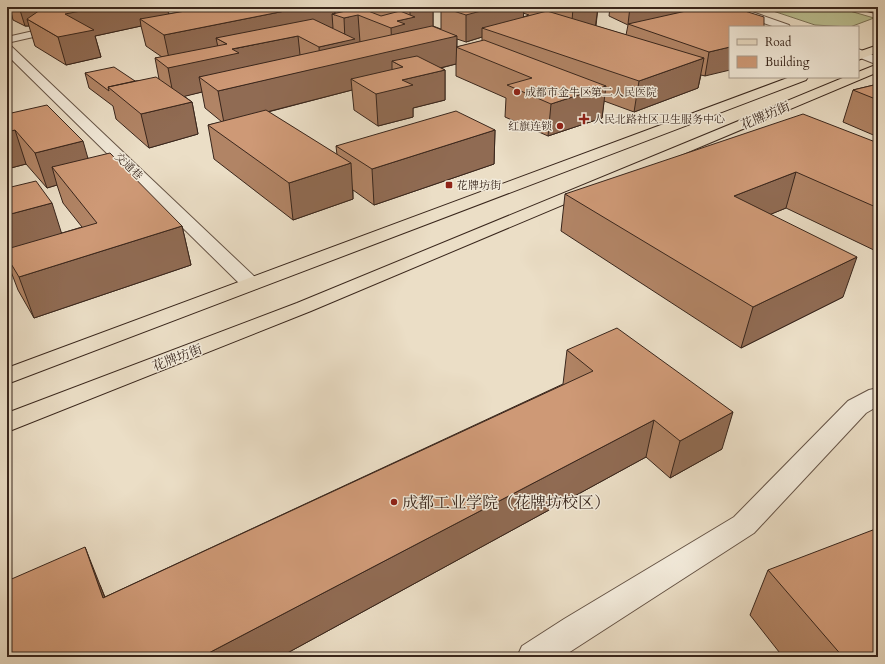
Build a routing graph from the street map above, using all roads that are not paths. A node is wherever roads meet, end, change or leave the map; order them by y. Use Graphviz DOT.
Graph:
graph roads {
  1 [pos="728,7"];
  2 [pos="69,26"];
  3 [pos="782,26"];
  4 [pos="7,40"];
  5 [pos="7,48"];
  6 [pos="878,48"];
  7 [pos="859,55"];
  8 [pos="878,61"];
  9 [pos="878,68"];
  10 [pos="859,76"];
  11 [pos="799,78"];
  12 [pos="855,78"];
  13 [pos="251,284"];
  14 [pos="7,376"];
  15 [pos="878,396"];
  16 [pos="7,423"];
  17 [pos="534,657"];
  1 -- 3 [label="street"];
  2 -- 4 [label="street"];
  5 -- 13 [label="street, 交通巷"];
  6 -- 7 [label="main road"];
  7 -- 8 [label="street"];
  9 -- 10 [label="main road, 花牌坊街"];
  11 -- 13 [label="main road, 花牌坊街"];
  12 -- 16 [label="main road, 花牌坊街"];
  13 -- 14 [label="main road, 花牌坊街"];
  15 -- 17 [label="street"];
}
